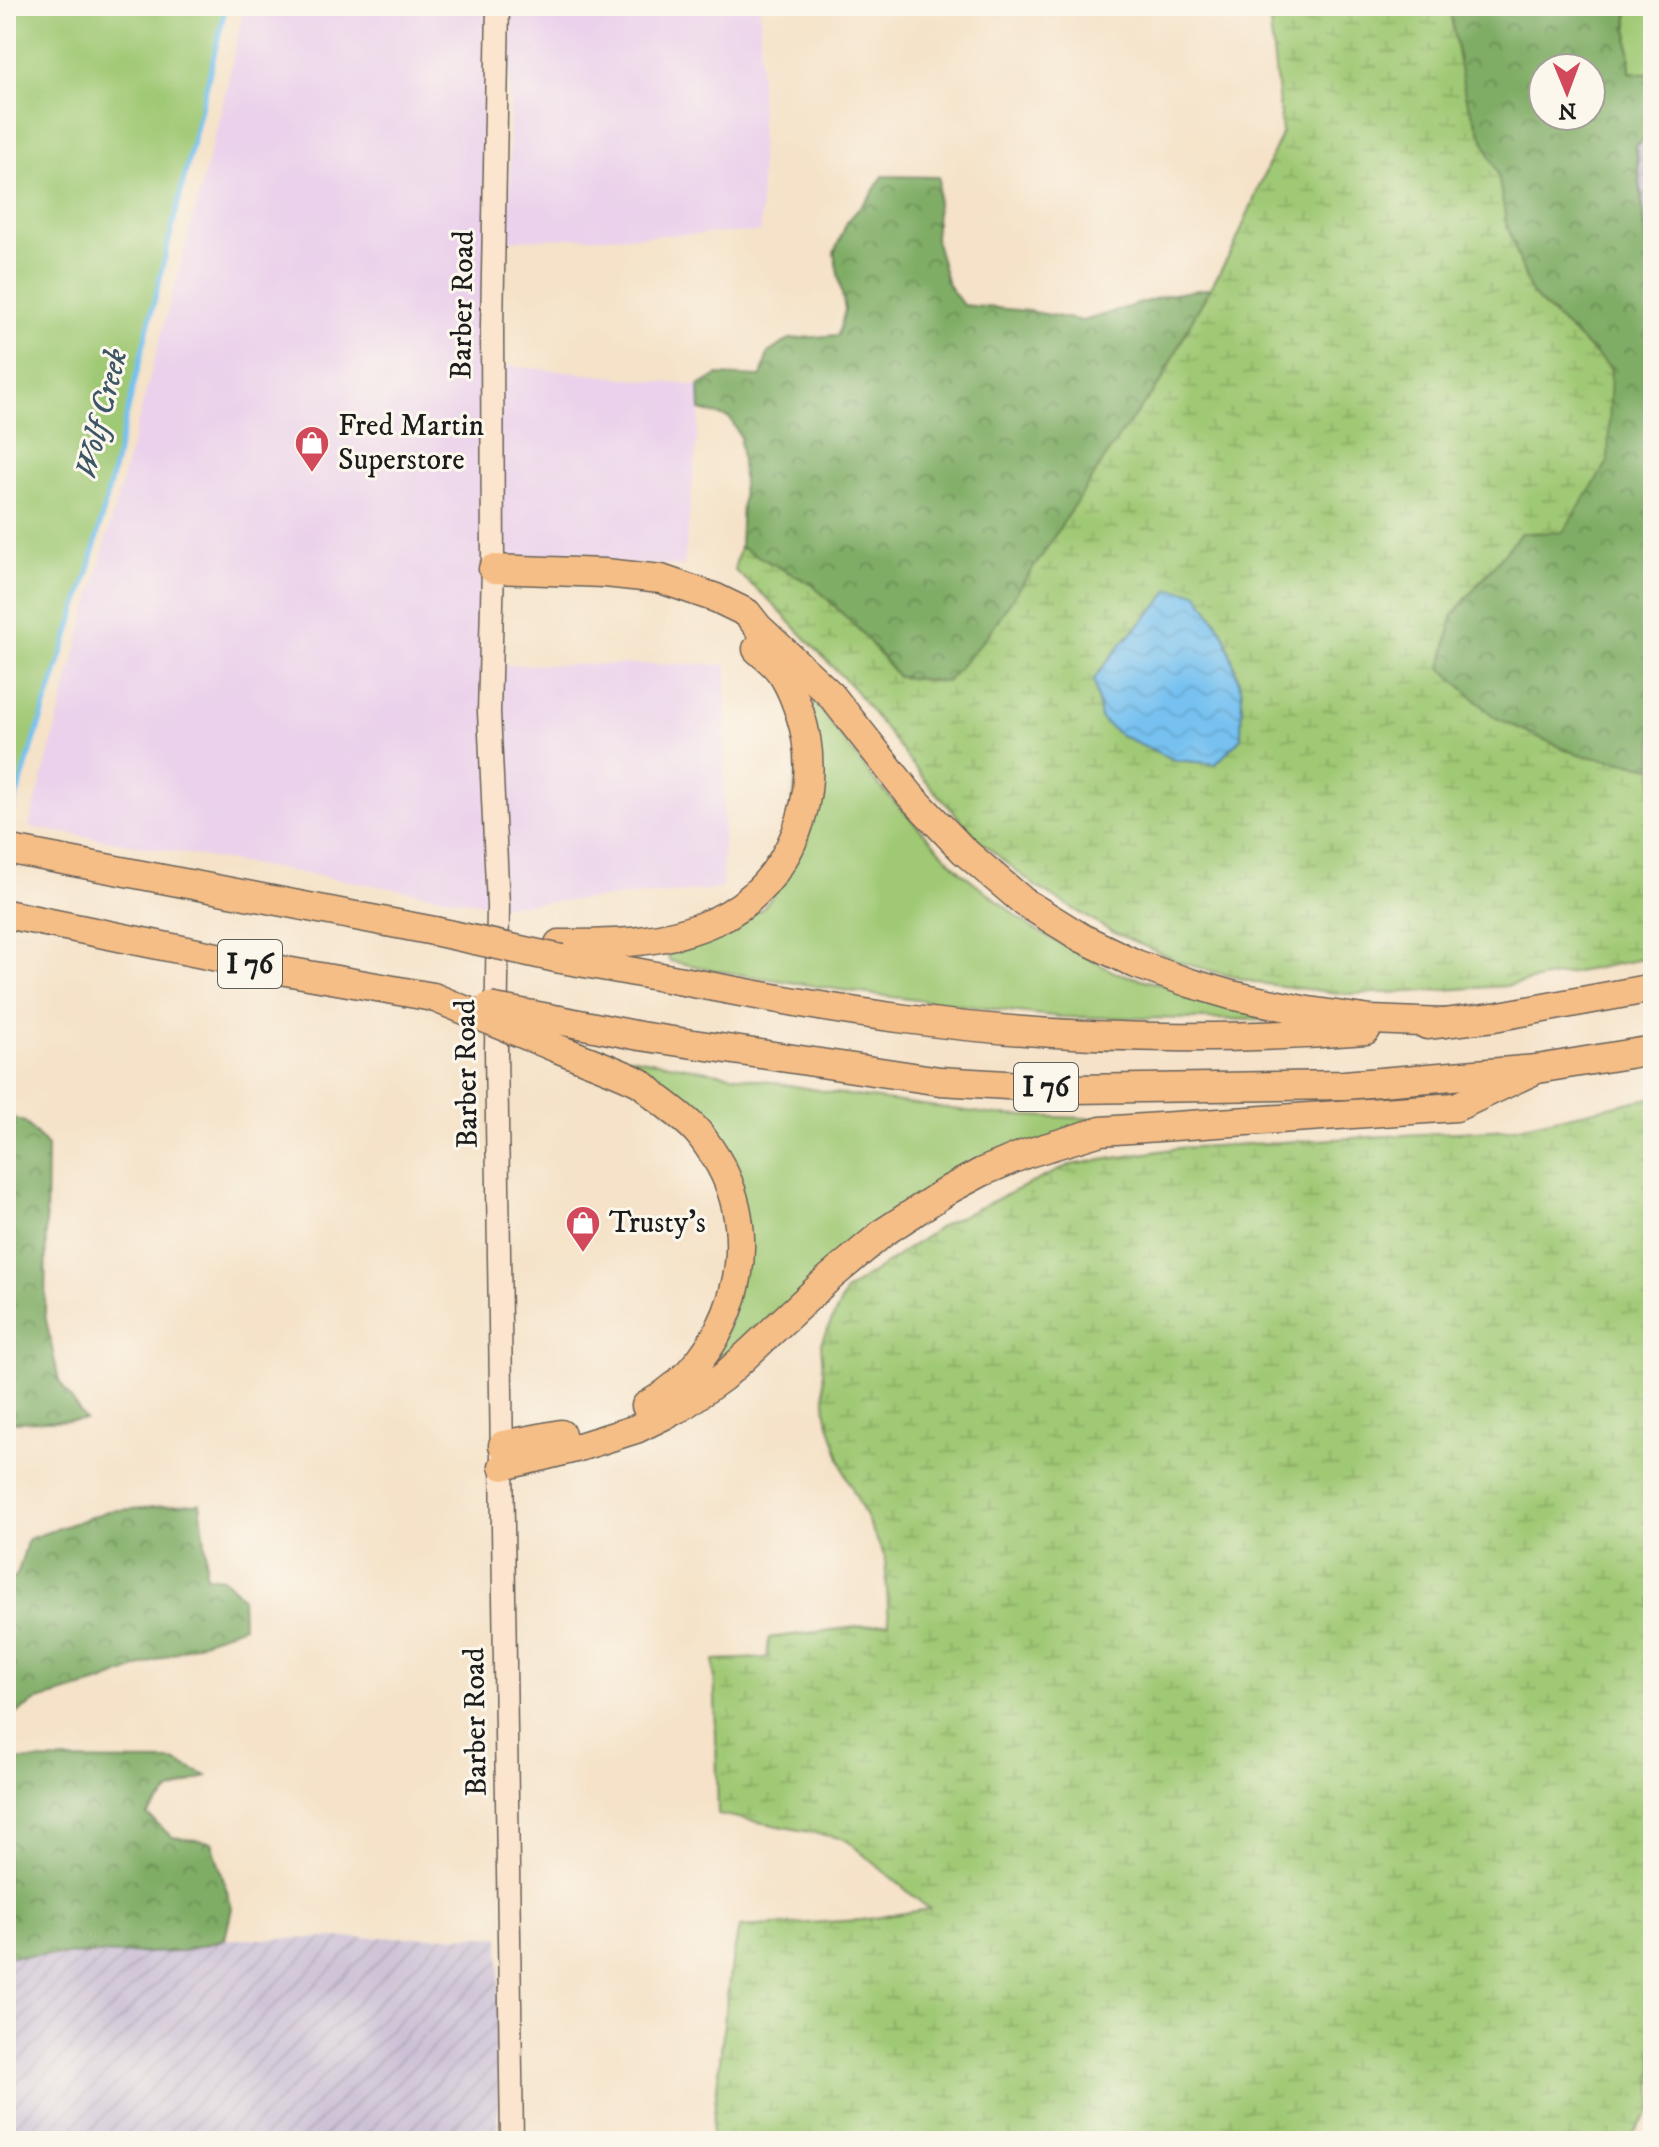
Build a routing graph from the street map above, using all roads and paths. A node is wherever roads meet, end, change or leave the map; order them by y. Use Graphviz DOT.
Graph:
graph roads {
  1 [pos="498,6"];
  2 [pos="492,578"];
  3 [pos="6,849"];
  4 [pos="6,914"];
  5 [pos="560,952"];
  6 [pos="1653,988"];
  7 [pos="1444,1023"];
  8 [pos="556,1033"];
  9 [pos="1653,1050"];
  10 [pos="1537,1069"];
  11 [pos="503,1455"];
  12 [pos="512,2141"];
  1 -- 2 [label="main road, Barber Road"];
  2 -- 5 [label="highway"];
  2 -- 7 [label="highway"];
  2 -- 11 [label="main road, Barber Road"];
  3 -- 5 [label="highway, I 76, bridge"];
  4 -- 8 [label="highway, I 76, bridge"];
  5 -- 7 [label="highway, I 76"];
  6 -- 7 [label="highway, I 76"];
  8 -- 10 [label="highway, I 76"];
  8 -- 11 [label="highway"];
  9 -- 10 [label="highway, I 76"];
  10 -- 11 [label="highway"];
  11 -- 12 [label="main road, Barber Road"];
}
